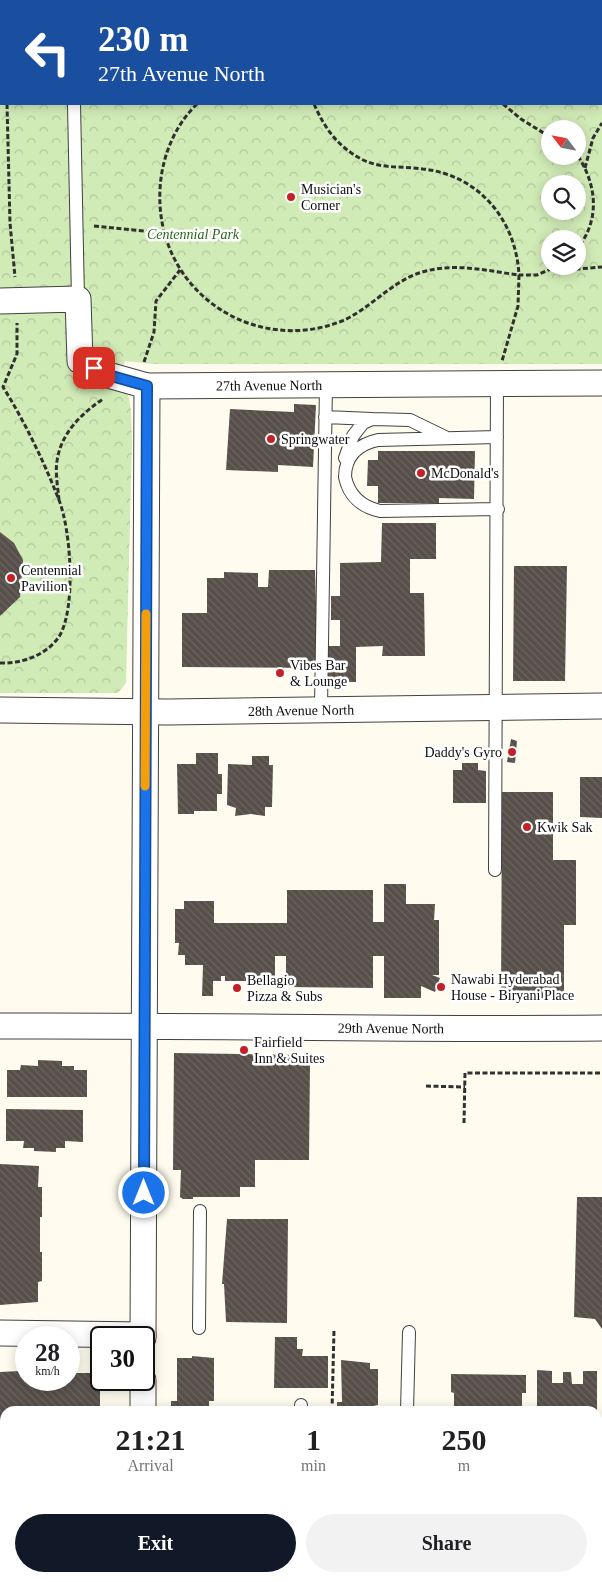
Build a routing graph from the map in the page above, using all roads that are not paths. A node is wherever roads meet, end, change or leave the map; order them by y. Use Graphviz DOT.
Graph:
graph roads {
  1 [pos="74,105"];
  2 [pos="78,299"];
  3 [pos="8,300"];
  4 [pos="498,374"];
  5 [pos="144,376"];
  6 [pos="602,382"];
  7 [pos="326,384"];
  8 [pos="325,417"];
  9 [pos="372,419"];
  10 [pos="497,437"];
  11 [pos="448,438"];
  12 [pos="324,465"];
  13 [pos="345,478"];
  14 [pos="498,509"];
  15 [pos="602,706"];
  16 [pos="496,707"];
  17 [pos="321,708"];
  18 [pos="0,710"];
  19 [pos="146,711"];
  20 [pos="495,870"];
  21 [pos="144,1025"];
  22 [pos="0,1026"];
  23 [pos="602,1028"];
  24 [pos="200,1211"];
  25 [pos="143,1326"];
  26 [pos="199,1328"];
  27 [pos="408,1332"];
  28 [pos="0,1333"];
  29 [pos="90,1335"];
  30 [pos="143,1391"];
  31 [pos="143,1406"];
  32 [pos="407,1406"];
  1 -- 2 [label="lane"];
  2 -- 3 [label="street"];
  2 -- 5 [label="street, 27th Avenue North"];
  4 -- 6 [label="street, 27th Avenue North"];
  4 -- 7 [label="street, 27th Avenue North"];
  4 -- 10 [label="lane"];
  5 -- 7 [label="street, 27th Avenue North"];
  5 -- 19 [label="street"];
  7 -- 8 [label="lane"];
  8 -- 9 [label="lane"];
  8 -- 12 [label="lane"];
  9 -- 11 [label="lane"];
  9 -- 13 [label="lane"];
  10 -- 11 [label="lane"];
  10 -- 14 [label="lane"];
  11 -- 13 [label="lane"];
  12 -- 13 [label="lane"];
  12 -- 17 [label="lane"];
  13 -- 14 [label="lane"];
  14 -- 16 [label="lane"];
  15 -- 16 [label="street, 28th Avenue North"];
  16 -- 17 [label="street, 28th Avenue North"];
  16 -- 20 [label="lane"];
  17 -- 19 [label="street, 28th Avenue North"];
  18 -- 19 [label="street, 28th Avenue North"];
  19 -- 21 [label="street"];
  21 -- 22 [label="street, 29th Avenue North"];
  21 -- 23 [label="street, 29th Avenue North"];
  21 -- 25 [label="street"];
  24 -- 26 [label="lane"];
  27 -- 32 [label="lane"];
  28 -- 29 [label="street"];
  30 -- 31 [label="street"];
}
